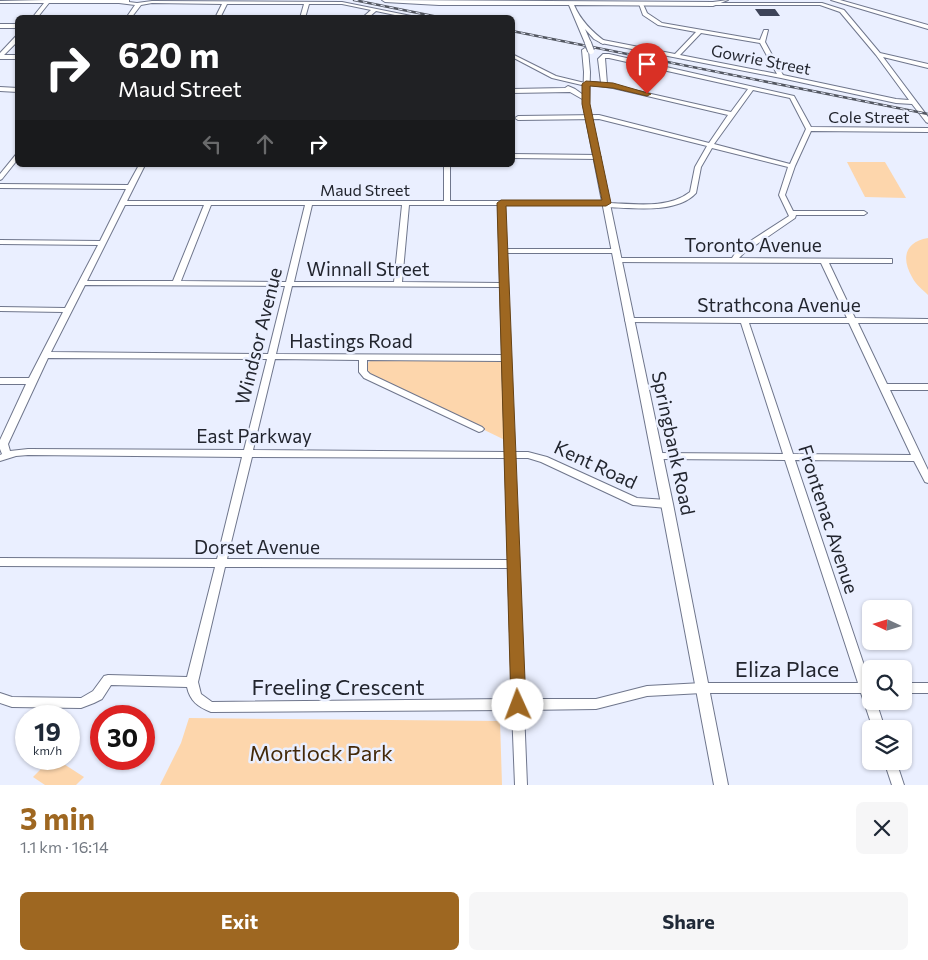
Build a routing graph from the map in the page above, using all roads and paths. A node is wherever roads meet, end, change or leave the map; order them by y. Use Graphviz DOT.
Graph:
graph roads {
  1 [pos="385,0"];
  2 [pos="835,0"];
  3 [pos="49,1"];
  4 [pos="724,1"];
  5 [pos="0,2"];
  6 [pos="137,2"];
  7 [pos="225,2"];
  8 [pos="492,2"];
  9 [pos="571,2"];
  10 [pos="654,2"];
  11 [pos="694,2"];
  12 [pos="712,2"];
  13 [pos="307,3"];
  14 [pos="736,3"];
  15 [pos="556,4"];
  16 [pos="641,4"];
  17 [pos="675,4"];
  18 [pos="376,8"];
  19 [pos="569,12"];
  20 [pos="37,15"];
  21 [pos="130,15"];
  22 [pos="218,15"];
  23 [pos="303,15"];
  24 [pos="368,15"];
  25 [pos="405,15"];
  26 [pos="577,19"];
  27 [pos="0,26"];
  28 [pos="15,26"];
  29 [pos="928,27"];
  30 [pos="700,31"];
  31 [pos="766,31"];
  32 [pos="594,35"];
  33 [pos="15,40"];
  34 [pos="586,41"];
  35 [pos="603,42"];
  36 [pos="762,42"];
  37 [pos="878,54"];
  38 [pos="608,56"];
  39 [pos="676,56"];
  40 [pos="0,57"];
  41 [pos="15,57"];
  42 [pos="515,57"];
  43 [pos="928,66"];
  44 [pos="781,76"];
  45 [pos="554,78"];
  46 [pos="589,84"];
  47 [pos="604,85"];
  48 [pos="752,87"];
  49 [pos="0,90"];
  50 [pos="15,90"];
  51 [pos="573,90"];
  52 [pos="515,91"];
  53 [pos="586,99"];
  54 [pos="915,104"];
  55 [pos="928,107"];
  56 [pos="732,114"];
  57 [pos="589,115"];
  58 [pos="518,118"];
  59 [pos="928,121"];
  60 [pos="809,129"];
  61 [pos="928,130"];
  62 [pos="709,145"];
  63 [pos="515,156"];
  64 [pos="598,157"];
  65 [pos="15,158"];
  66 [pos="792,166"];
  67 [pos="141,167"];
  68 [pos="447,167"];
  69 [pos="0,178"];
  70 [pos="0,186"];
  71 [pos="131,187"];
  72 [pos="122,203"];
  73 [pos="208,203"];
  74 [pos="309,203"];
  75 [pos="406,203"];
  76 [pos="447,203"];
  77 [pos="501,203"];
  78 [pos="607,204"];
  79 [pos="791,213"];
  80 [pos="864,213"];
  81 [pos="0,242"];
  82 [pos="102,243"];
  83 [pos="502,251"];
  84 [pos="617,255"];
  85 [pos="734,260"];
  86 [pos="824,261"];
  87 [pos="889,261"];
  88 [pos="82,283"];
  89 [pos="176,284"];
  90 [pos="289,284"];
  91 [pos="398,284"];
  92 [pos="503,285"];
  93 [pos="0,310"];
  94 [pos="67,312"];
  95 [pos="0,314"];
  96 [pos="629,320"];
  97 [pos="744,320"];
  98 [pos="853,321"];
  99 [pos="928,322"];
  100 [pos="45,355"];
  101 [pos="271,356"];
  102 [pos="363,357"];
  103 [pos="506,358"];
  104 [pos="0,381"];
  105 [pos="32,381"];
  106 [pos="884,387"];
  107 [pos="928,387"];
  108 [pos="479,430"];
  109 [pos="248,453"];
  110 [pos="510,454"];
  111 [pos="657,456"];
  112 [pos="4,457"];
  113 [pos="789,457"];
  114 [pos="922,463"];
  115 [pos="928,480"];
  116 [pos="667,504"];
  117 [pos="0,562"];
  118 [pos="220,564"];
  119 [pos="513,564"];
  120 [pos="862,670"];
  121 [pos="192,682"];
  122 [pos="702,688"];
  123 [pos="862,688"];
  124 [pos="912,688"];
  125 [pos="928,688"];
  126 [pos="0,698"];
  127 [pos="518,705"];
  128 [pos="893,770"];
  129 [pos="521,785"];
  130 [pos="721,785"];
  131 [pos="898,785"];
  1 -- 8 [label="main road"];
  2 -- 29 [label="main road"];
  3 -- 5 [label="street"];
  3 -- 6 [label="street"];
  3 -- 20 [label="street"];
  4 -- 11 [label="main road"];
  4 -- 12 [label="main road"];
  4 -- 14 [label="street"];
  6 -- 7 [label="street"];
  6 -- 21 [label="street"];
  7 -- 13 [label="street"];
  7 -- 22 [label="street"];
  8 -- 15 [label="main road"];
  9 -- 15 [label="main road"];
  9 -- 16 [label="main road"];
  9 -- 19 [label="main road"];
  9 -- 26 [label="main road, Springbank Road"];
  10 -- 16 [label="main road"];
  10 -- 17 [label="main road"];
  11 -- 12 [label="main road"];
  11 -- 17 [label="main road"];
  12 -- 14 [label="street"];
  12 -- 17 [label="main road"];
  13 -- 18 [label="street"];
  13 -- 23 [label="street"];
  14 -- 37 [label="street"];
  15 -- 19 [label="main road"];
  16 -- 30 [label="street"];
  18 -- 24 [label="street"];
  18 -- 25 [label="street"];
  19 -- 34 [label="main road, Springbank Road"];
  26 -- 32 [label="main road"];
  26 -- 34 [label="main road, Springbank Road"];
  27 -- 28 [label="street"];
  30 -- 36 [label="street"];
  30 -- 39 [label="street"];
  31 -- 36 [label="street"];
  32 -- 34 [label="main road"];
  32 -- 35 [label="main road"];
  33 -- 40 [label="street"];
  34 -- 46 [label="main road, Springbank Road, bridge"];
  35 -- 39 [label="street, Gowrie Street"];
  36 -- 44 [label="street"];
  37 -- 43 [label="street"];
  37 -- 54 [label="street"];
  38 -- 47 [label="street"];
  38 -- 48 [label="street"];
  39 -- 44 [label="street, Gowrie Street"];
  40 -- 41 [label="street"];
  42 -- 45 [label="street"];
  44 -- 54 [label="street, Gowrie Street"];
  45 -- 46 [label="street"];
  45 -- 51 [label="street"];
  46 -- 47 [label="street"];
  46 -- 53 [label="main road, Springbank Road"];
  46 -- 57 [label="main road, Springbank Road"];
  47 -- 56 [label="street"];
  48 -- 56 [label="street, Maud Street"];
  48 -- 60 [label="street"];
  49 -- 50 [label="street"];
  51 -- 52 [label="street"];
  51 -- 53 [label="street"];
  53 -- 57 [label="main road, Springbank Road"];
  54 -- 55 [label="street, Gowrie Street"];
  54 -- 59 [label="street"];
  56 -- 62 [label="street, Maud Street"];
  57 -- 58 [label="street"];
  57 -- 62 [label="street"];
  57 -- 64 [label="main road, Springbank Road"];
  60 -- 61 [label="street, Cole Street"];
  60 -- 66 [label="street"];
  62 -- 66 [label="street"];
  62 -- 78 [label="street, Maud Street"];
  63 -- 64 [label="street"];
  64 -- 78 [label="main road, Springbank Road"];
  65 -- 69 [label="street"];
  66 -- 79 [label="street"];
  67 -- 71 [label="street"];
  68 -- 76 [label="street"];
  70 -- 71 [label="street"];
  71 -- 72 [label="street"];
  72 -- 73 [label="street, Maud Street"];
  72 -- 82 [label="street"];
  73 -- 74 [label="street, Maud Street"];
  73 -- 89 [label="street"];
  74 -- 75 [label="street, Maud Street"];
  74 -- 90 [label="street, Windsor Avenue"];
  75 -- 76 [label="street, Maud Street"];
  75 -- 91 [label="street"];
  76 -- 77 [label="street, Maud Street"];
  77 -- 78 [label="street, Maud Street"];
  77 -- 83 [label="street"];
  78 -- 84 [label="main road, Springbank Road"];
  79 -- 80 [label="street"];
  79 -- 85 [label="street"];
  81 -- 82 [label="street"];
  82 -- 88 [label="street"];
  83 -- 84 [label="street"];
  83 -- 92 [label="street"];
  84 -- 85 [label="street, Toronto Avenue"];
  84 -- 96 [label="main road, Springbank Road"];
  85 -- 86 [label="street, Toronto Avenue"];
  86 -- 87 [label="street, Toronto Avenue"];
  86 -- 98 [label="street"];
  88 -- 89 [label="street, Winnall Street"];
  88 -- 94 [label="street"];
  89 -- 90 [label="street, Winnall Street"];
  90 -- 91 [label="street, Winnall Street"];
  90 -- 101 [label="street, Windsor Avenue"];
  91 -- 92 [label="street, Winnall Street"];
  92 -- 103 [label="street"];
  93 -- 94 [label="street"];
  94 -- 95 [label="street"];
  94 -- 100 [label="street"];
  96 -- 97 [label="street, Strathcona Avenue"];
  96 -- 111 [label="main road, Springbank Road"];
  97 -- 98 [label="street, Strathcona Avenue"];
  97 -- 113 [label="street, Frontenac Avenue"];
  98 -- 99 [label="street, Strathcona Avenue"];
  98 -- 106 [label="street"];
  100 -- 101 [label="street, Hastings Road"];
  100 -- 105 [label="street"];
  101 -- 102 [label="street, Hastings Road"];
  101 -- 109 [label="street, Windsor Avenue"];
  102 -- 103 [label="street, Hastings Road"];
  102 -- 108 [label="street"];
  103 -- 110 [label="street"];
  104 -- 105 [label="street"];
  105 -- 112 [label="street"];
  106 -- 107 [label="street"];
  106 -- 114 [label="street"];
  109 -- 110 [label="street, East Parkway"];
  109 -- 112 [label="street, East Parkway"];
  109 -- 118 [label="street, Windsor Avenue"];
  110 -- 116 [label="street, Kent Road"];
  110 -- 119 [label="street"];
  111 -- 113 [label="street"];
  111 -- 116 [label="main road, Springbank Road"];
  113 -- 114 [label="street"];
  113 -- 120 [label="street, Frontenac Avenue"];
  114 -- 115 [label="street"];
  116 -- 122 [label="main road, Springbank Road"];
  117 -- 118 [label="street, Dorset Avenue"];
  118 -- 119 [label="street, Dorset Avenue"];
  118 -- 121 [label="street, Windsor Avenue"];
  119 -- 127 [label="street"];
  121 -- 126 [label="street"];
  121 -- 127 [label="street, Freeling Crescent"];
  122 -- 123 [label="street, Eliza Place"];
  122 -- 127 [label="street, Freeling Crescent"];
  122 -- 130 [label="main road, Springbank Road"];
  124 -- 125 [label="street"];
  127 -- 129 [label="street"];
  128 -- 131 [label="street"];
}
